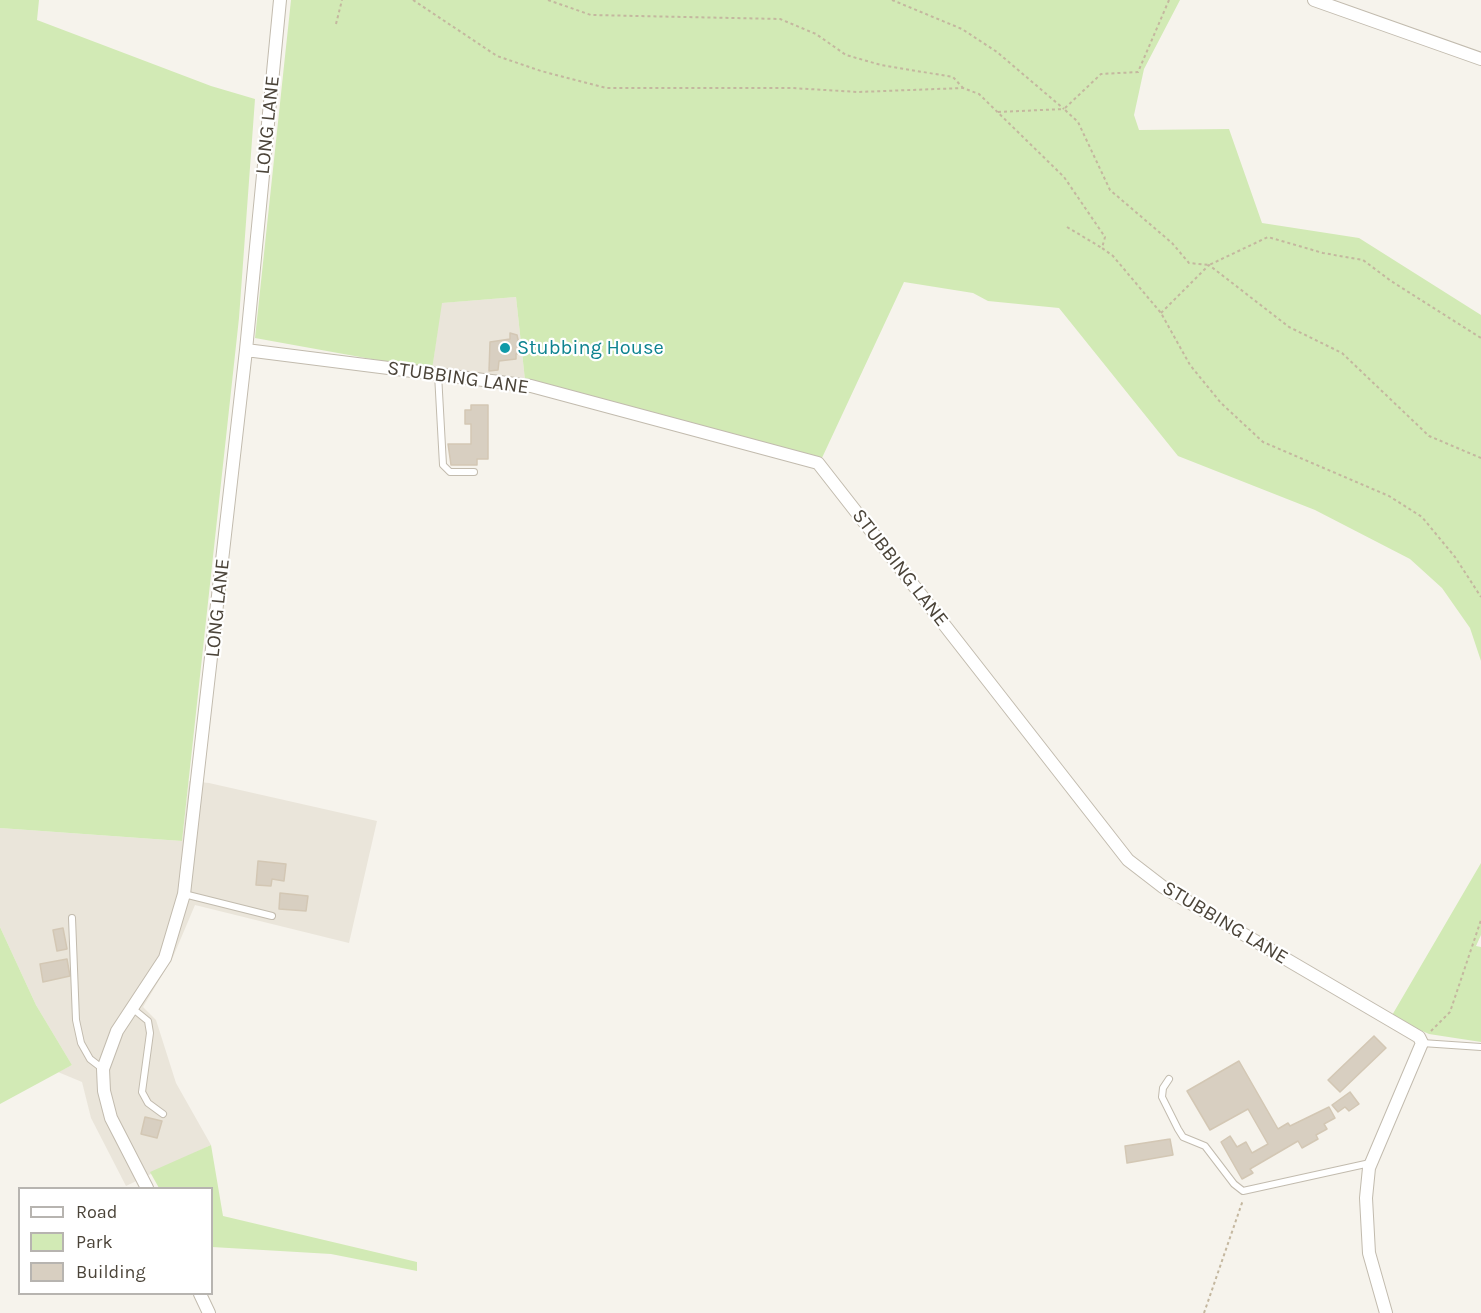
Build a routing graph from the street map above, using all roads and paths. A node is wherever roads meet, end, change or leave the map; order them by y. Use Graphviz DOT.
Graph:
graph roads {
  1 [pos="280,0"];
  2 [pos="342,0"];
  3 [pos="414,0"];
  4 [pos="548,0"];
  5 [pos="892,0"];
  6 [pos="1169,0"];
  7 [pos="1314,0"];
  8 [pos="336,24"];
  9 [pos="1481,59"];
  10 [pos="963,88"];
  11 [pos="1064,109"];
  12 [pos="998,112"];
  13 [pos="1067,227"];
  14 [pos="1102,248"];
  15 [pos="1209,265"];
  16 [pos="1161,313"];
  17 [pos="1481,338"];
  18 [pos="246,350"];
  19 [pos="438,375"];
  20 [pos="1481,458"];
  21 [pos="474,472"];
  22 [pos="1481,597"];
  23 [pos="184,894"];
  24 [pos="272,916"];
  25 [pos="72,918"];
  26 [pos="1481,920"];
  27 [pos="132,1008"];
  28 [pos="1422,1043"];
  29 [pos="1481,1047"];
  30 [pos="103,1069"];
  31 [pos="1169,1079"];
  32 [pos="163,1114"];
  33 [pos="1370,1163"];
  34 [pos="146,1187"];
  35 [pos="1243,1191"];
  36 [pos="201,1295"];
  37 [pos="209,1313"];
  38 [pos="1204,1313"];
  39 [pos="1386,1313"];
  1 -- 18 [label="street, LONG LANE"];
  2 -- 8 [label="path"];
  3 -- 10 [label="path"];
  4 -- 10 [label="path"];
  5 -- 11 [label="path"];
  6 -- 11 [label="path"];
  7 -- 9 [label="street"];
  10 -- 12 [label="path"];
  11 -- 12 [label="path"];
  11 -- 15 [label="path"];
  12 -- 14 [label="path"];
  13 -- 14 [label="path"];
  14 -- 16 [label="path"];
  15 -- 16 [label="path"];
  15 -- 17 [label="path"];
  15 -- 20 [label="path"];
  16 -- 22 [label="path"];
  18 -- 19 [label="street, STUBBING LANE"];
  18 -- 23 [label="street, LONG LANE"];
  19 -- 21 [label="lane"];
  19 -- 28 [label="street, STUBBING LANE"];
  23 -- 24 [label="lane"];
  23 -- 27 [label="street, LONG LANE"];
  25 -- 30 [label="lane"];
  26 -- 28 [label="path"];
  27 -- 30 [label="street, LONG LANE"];
  27 -- 32 [label="lane"];
  28 -- 29 [label="lane"];
  28 -- 33 [label="street"];
  30 -- 34 [label="street, LONG LANE"];
  31 -- 35 [label="lane"];
  33 -- 35 [label="lane"];
  33 -- 39 [label="street"];
  35 -- 38 [label="path"];
  36 -- 37 [label="street"];
}
